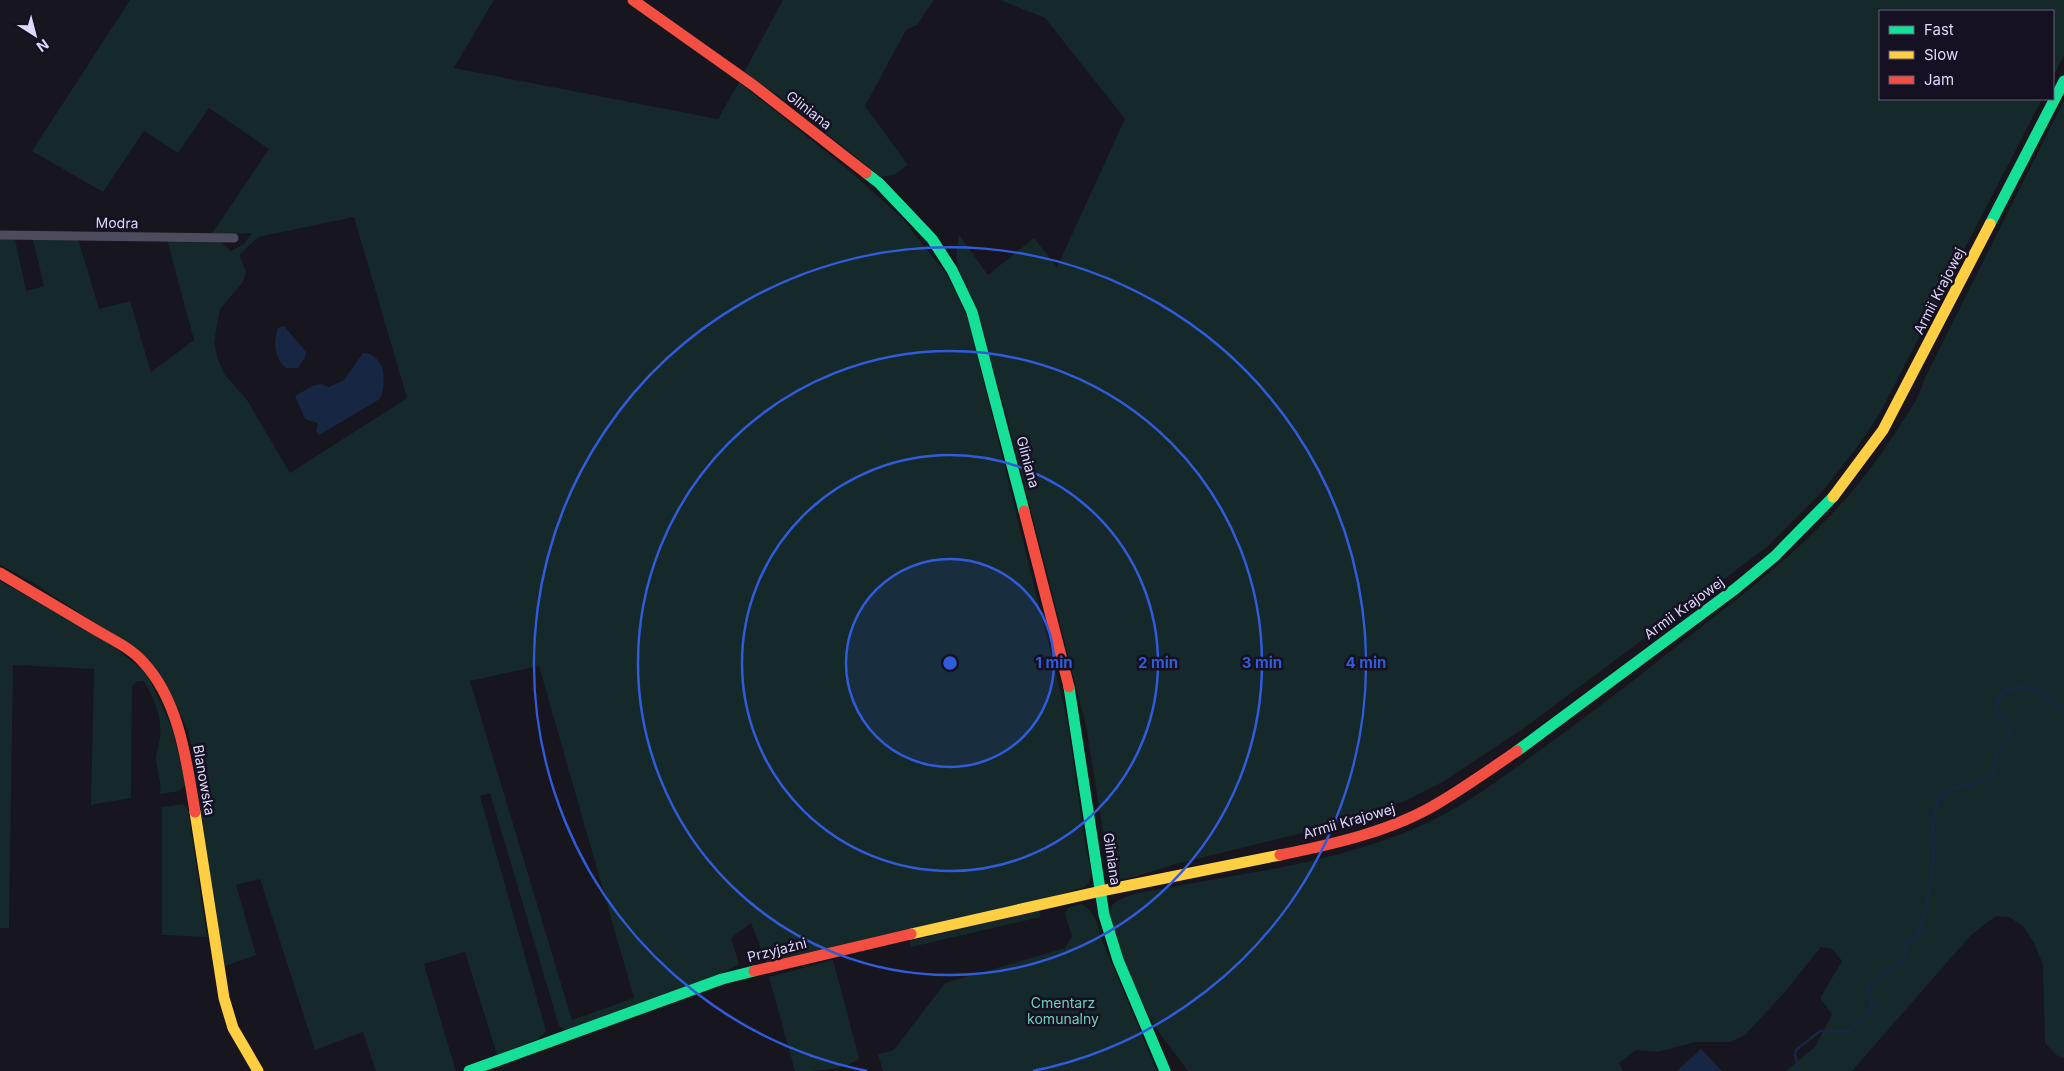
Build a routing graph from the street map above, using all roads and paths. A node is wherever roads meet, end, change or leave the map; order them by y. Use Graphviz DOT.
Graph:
graph roads {
  1 [pos="632,0"];
  2 [pos="2064,81"];
  3 [pos="0,235"];
  4 [pos="234,238"];
  5 [pos="0,573"];
  6 [pos="1101,891"];
  7 [pos="258,1071"];
  8 [pos="469,1071"];
  9 [pos="1166,1071"];
  1 -- 6 [label="street, Gliniana"];
  2 -- 6 [label="street, Armii Krajowej"];
  3 -- 4 [label="street, Modra"];
  5 -- 7 [label="street, Blanowska"];
  6 -- 8 [label="street, Przyjaźni"];
  6 -- 9 [label="street, Gliniana"];
}
